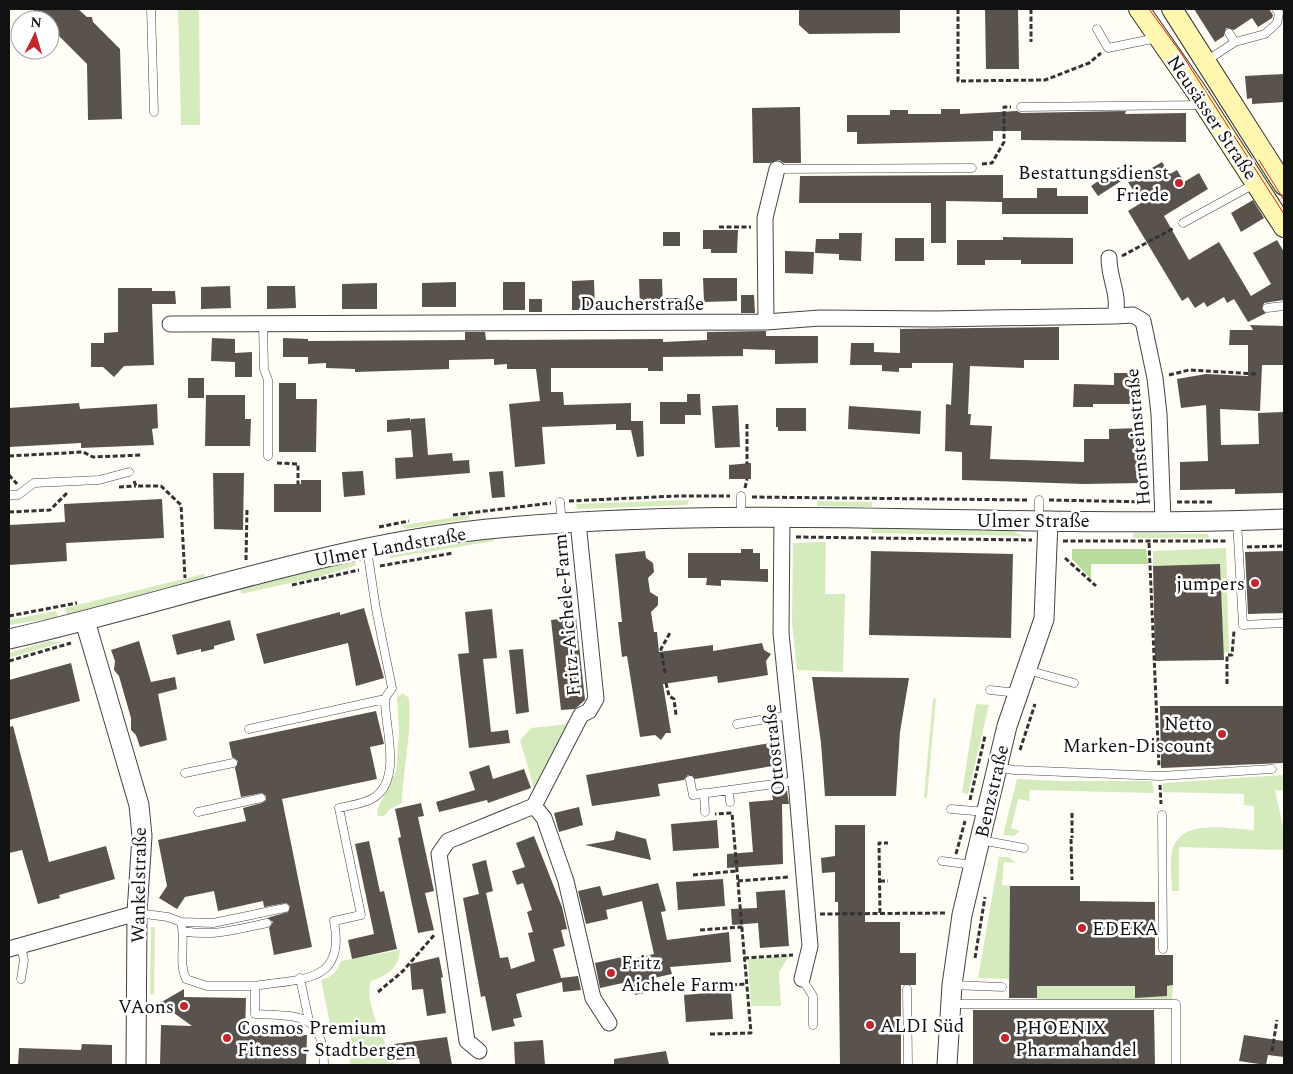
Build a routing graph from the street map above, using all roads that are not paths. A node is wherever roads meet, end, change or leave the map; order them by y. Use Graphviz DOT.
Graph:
graph roads {
  1 [pos="151,9"];
  2 [pos="1139,9"];
  3 [pos="1172,9"];
  4 [pos="1276,9"];
  5 [pos="1097,29"];
  6 [pos="1229,33"];
  7 [pos="1159,38"];
  8 [pos="1235,42"];
  9 [pos="1206,61"];
  10 [pos="1205,105"];
  11 [pos="1022,107"];
  12 [pos="154,112"];
  13 [pos="972,168"];
  14 [pos="776,169"];
  15 [pos="1256,182"];
  16 [pos="1284,185"];
  17 [pos="1184,223"];
  18 [pos="1284,227"];
  19 [pos="1109,261"];
  20 [pos="1284,306"];
  21 [pos="1267,308"];
  22 [pos="1114,316"];
  23 [pos="766,322"];
  24 [pos="170,324"];
  25 [pos="263,324"];
  26 [pos="268,456"];
  27 [pos="129,472"];
  28 [pos="9,495"];
  29 [pos="741,496"];
  30 [pos="1039,500"];
  31 [pos="560,502"];
  32 [pos="741,517"];
  33 [pos="782,517"];
  34 [pos="1284,519"];
  35 [pos="1044,520"];
  36 [pos="1163,520"];
  37 [pos="1237,520"];
  38 [pos="570,523"];
  39 [pos="366,549"];
  40 [pos="85,621"];
  41 [pos="1284,623"];
  42 [pos="9,639"];
  43 [pos="1036,672"];
  44 [pos="1074,683"];
  45 [pos="990,690"];
  46 [pos="1018,694"];
  47 [pos="385,699"];
  48 [pos="790,715"];
  49 [pos="737,724"];
  50 [pos="249,729"];
  51 [pos="234,763"];
  52 [pos="1006,769"];
  53 [pos="1272,769"];
  54 [pos="185,773"];
  55 [pos="690,780"];
  56 [pos="796,781"];
  57 [pos="729,790"];
  58 [pos="704,794"];
  59 [pos="261,798"];
  60 [pos="730,802"];
  61 [pos="534,806"];
  62 [pos="951,809"];
  63 [pos="198,812"];
  64 [pos="987,812"];
  65 [pos="706,813"];
  66 [pos="1162,815"];
  67 [pos="980,840"];
  68 [pos="1024,848"];
  69 [pos="942,861"];
  70 [pos="974,865"];
  71 [pos="285,908"];
  72 [pos="137,913"];
  73 [pos="181,922"];
  74 [pos="268,924"];
  75 [pos="183,931"];
  76 [pos="15,948"];
  77 [pos="1163,949"];
  78 [pos="300,978"];
  79 [pos="21,979"];
  80 [pos="802,979"];
  81 [pos="961,985"];
  82 [pos="256,986"];
  83 [pos="1002,987"];
  84 [pos="907,989"];
  85 [pos="950,1004"];
  86 [pos="309,1020"];
  87 [pos="609,1023"];
  88 [pos="813,1024"];
  89 [pos="479,1051"];
  90 [pos="136,1065"];
  91 [pos="324,1065"];
  92 [pos="908,1065"];
  93 [pos="946,1065"];
  94 [pos="1176,1065"];
  1 -- 12 [label="lane"];
  2 -- 7 [label="main road, Neusässer Straße"];
  3 -- 9 [label="main road, Neusässer Straße"];
  4 -- 8 [label="lane"];
  5 -- 7 [label="lane"];
  6 -- 8 [label="lane"];
  7 -- 10 [label="main road, Neusässer Straße"];
  8 -- 9 [label="lane"];
  9 -- 16 [label="main road, Neusässer Straße"];
  10 -- 11 [label="lane"];
  10 -- 15 [label="main road, Neusässer Straße"];
  13 -- 14 [label="lane"];
  14 -- 23 [label="street"];
  15 -- 17 [label="lane"];
  15 -- 18 [label="main road, Neusässer Straße"];
  19 -- 22 [label="street"];
  20 -- 21 [label="lane"];
  22 -- 23 [label="street, Daucherstraße"];
  22 -- 36 [label="street, Hornsteinstraße"];
  23 -- 25 [label="street, Daucherstraße"];
  24 -- 25 [label="street, Daucherstraße"];
  25 -- 26 [label="lane"];
  27 -- 28 [label="lane"];
  29 -- 32 [label="lane"];
  30 -- 35 [label="lane"];
  31 -- 38 [label="lane"];
  32 -- 33 [label="street, Ulmer Landstraße"];
  32 -- 38 [label="street, Ulmer Landstraße"];
  33 -- 35 [label="street, Ulmer Straße"];
  33 -- 48 [label="street, Ottostraße"];
  34 -- 37 [label="street, Ulmer Straße"];
  35 -- 36 [label="street, Ulmer Straße"];
  35 -- 43 [label="street, Benzstraße"];
  36 -- 37 [label="street, Ulmer Straße"];
  37 -- 41 [label="lane"];
  38 -- 39 [label="street, Ulmer Landstraße"];
  38 -- 61 [label="street, Fritz-Aichele-Farm"];
  39 -- 40 [label="street, Ulmer Landstraße"];
  39 -- 47 [label="lane"];
  40 -- 42 [label="street, Ulmer Landstraße"];
  40 -- 72 [label="street, Wankelstraße"];
  43 -- 44 [label="lane"];
  43 -- 46 [label="street, Benzstraße"];
  45 -- 46 [label="lane"];
  46 -- 52 [label="street, Benzstraße"];
  47 -- 50 [label="lane"];
  47 -- 78 [label="lane"];
  48 -- 49 [label="lane"];
  48 -- 56 [label="street, Ottostraße"];
  51 -- 54 [label="lane"];
  52 -- 53 [label="lane"];
  52 -- 64 [label="street, Benzstraße"];
  55 -- 58 [label="lane"];
  56 -- 57 [label="lane"];
  56 -- 80 [label="street, Ottostraße"];
  57 -- 58 [label="lane"];
  57 -- 60 [label="lane"];
  58 -- 65 [label="lane"];
  59 -- 63 [label="lane"];
  61 -- 87 [label="street"];
  61 -- 89 [label="street"];
  62 -- 64 [label="lane"];
  64 -- 67 [label="street, Benzstraße"];
  66 -- 77 [label="lane"];
  67 -- 68 [label="lane"];
  67 -- 70 [label="street, Benzstraße"];
  69 -- 70 [label="lane"];
  70 -- 81 [label="street, Benzstraße"];
  71 -- 73 [label="lane"];
  72 -- 73 [label="lane"];
  72 -- 76 [label="street"];
  72 -- 90 [label="street, Wankelstraße"];
  73 -- 75 [label="lane"];
  74 -- 75 [label="lane"];
  75 -- 82 [label="lane"];
  76 -- 79 [label="lane"];
  78 -- 82 [label="lane"];
  78 -- 86 [label="lane"];
  80 -- 88 [label="lane"];
  81 -- 83 [label="lane"];
  81 -- 85 [label="street, Benzstraße"];
  82 -- 86 [label="lane"];
  84 -- 92 [label="lane"];
  85 -- 93 [label="street, Benzstraße"];
  85 -- 94 [label="lane"];
  86 -- 91 [label="lane"];
}
